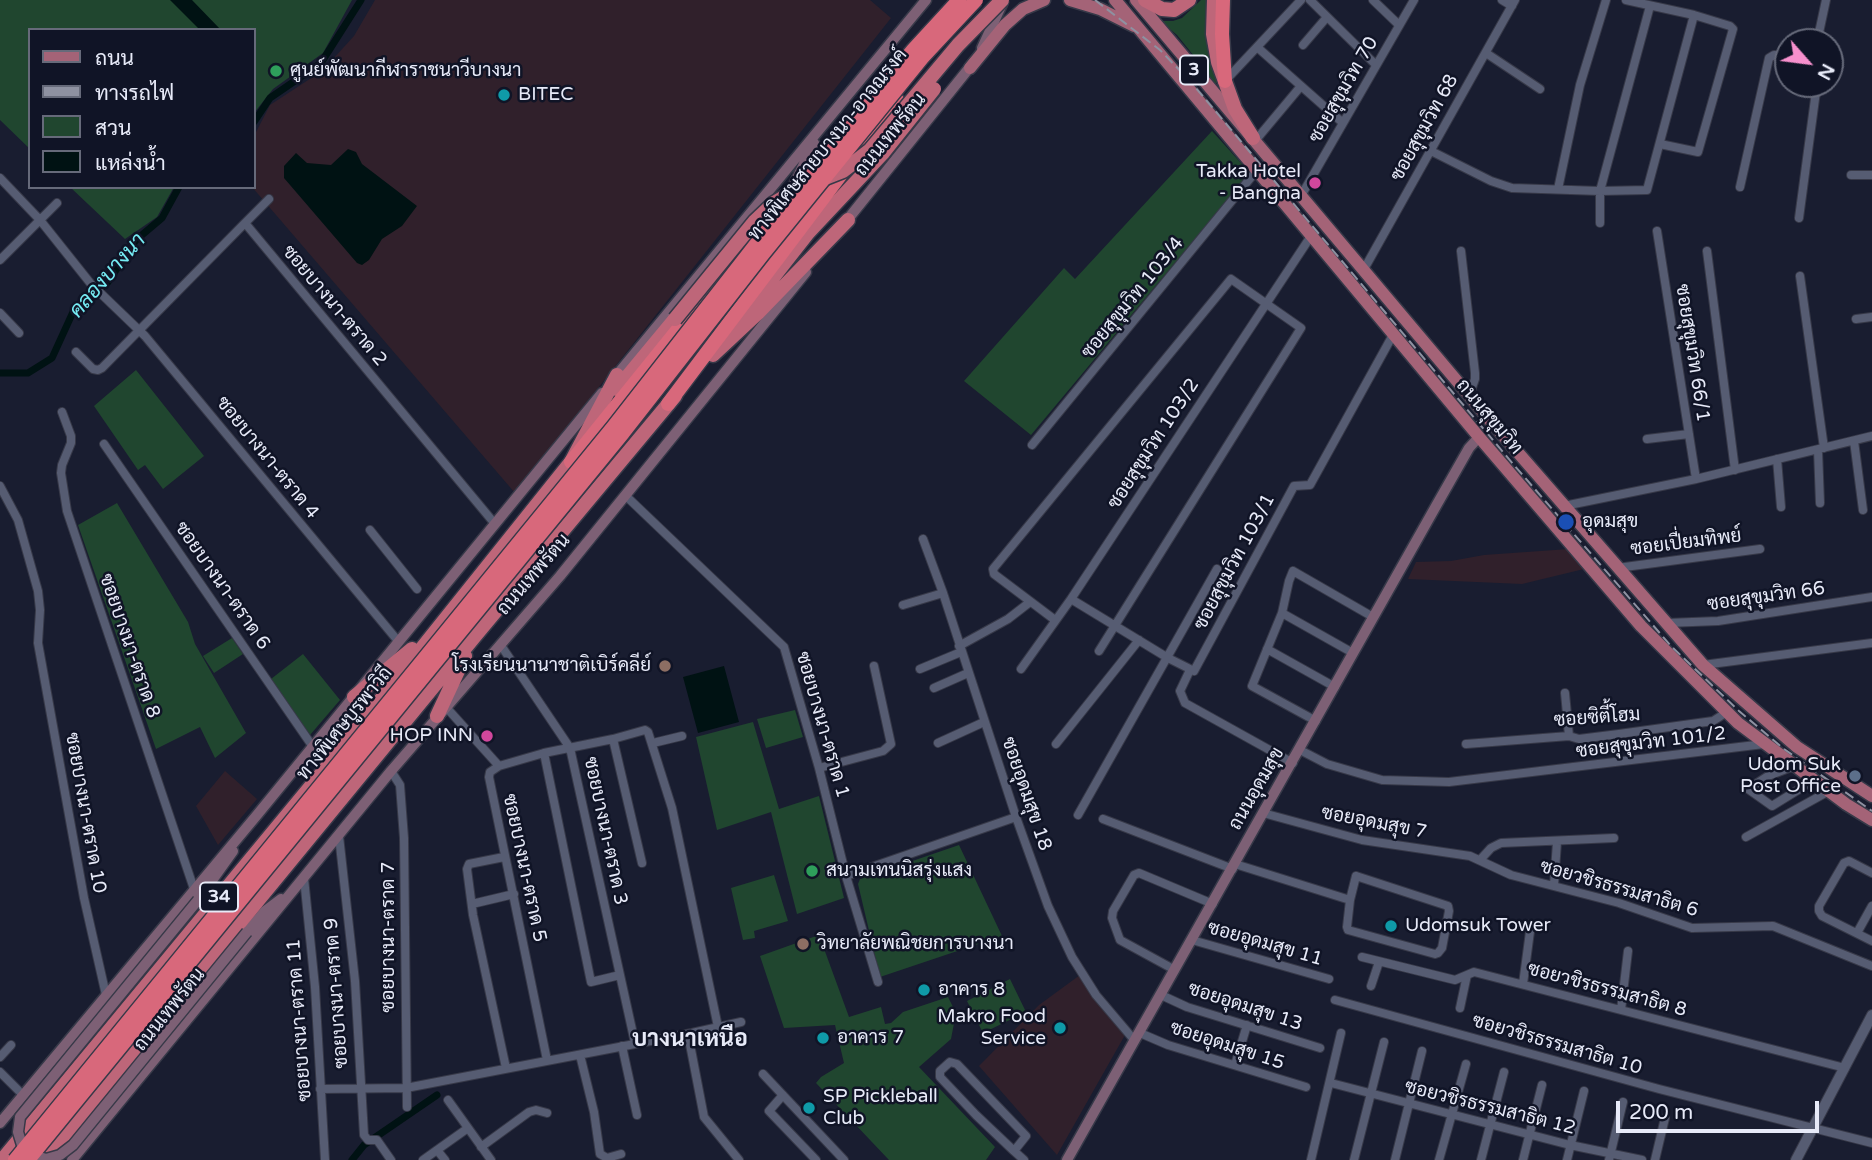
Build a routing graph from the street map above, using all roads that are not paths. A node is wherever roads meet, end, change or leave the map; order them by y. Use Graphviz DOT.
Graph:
graph roads {
  1 [pos="926,0"];
  2 [pos="953,0"];
  3 [pos="959,0"];
  4 [pos="976,0"];
  5 [pos="984,0"];
  6 [pos="1003,0"];
  7 [pos="1015,0"];
  8 [pos="1044,0"];
  9 [pos="1070,0"];
  10 [pos="1115,0"];
  11 [pos="1136,0"];
  12 [pos="1145,0"];
  13 [pos="1189,0"];
  14 [pos="1214,0"];
  15 [pos="1223,0"];
  16 [pos="1301,0"];
  17 [pos="1310,0"];
  18 [pos="1373,0"];
  19 [pos="1414,0"];
  20 [pos="1502,0"];
  21 [pos="1606,0"];
  22 [pos="1626,0"];
  23 [pos="1826,0"];
  24 [pos="1513,3"];
  25 [pos="1650,6"];
  26 [pos="1694,15"];
  27 [pos="1327,17"];
  28 [pos="1399,25"];
  29 [pos="1819,28"];
  30 [pos="1140,30"];
  31 [pos="991,31"];
  32 [pos="1303,45"];
  33 [pos="1257,47"];
  34 [pos="1486,53"];
  35 [pos="1774,55"];
  36 [pos="1376,65"];
  37 [pos="971,68"];
  38 [pos="1225,81"];
  39 [pos="1301,86"];
  40 [pos="1540,89"];
  41 [pos="1815,98"];
  42 [pos="1343,123"];
  43 [pos="822,127"];
  44 [pos="1256,142"];
  45 [pos="1660,144"];
  46 [pos="1431,151"];
  47 [pos="1253,165"];
  48 [pos="1851,175"];
  49 [pos="1872,175"];
  50 [pos="0,178"];
  51 [pos="8,186"];
  52 [pos="1740,187"];
  53 [pos="1558,189"];
  54 [pos="791,191"];
  55 [pos="1600,191"];
  56 [pos="0,194"];
  57 [pos="1301,196"];
  58 [pos="269,198"];
  59 [pos="57,203"];
  60 [pos="1799,218"];
  61 [pos="40,220"];
  62 [pos="848,220"];
  63 [pos="245,223"];
  64 [pos="1600,223"];
  65 [pos="1657,231"];
  66 [pos="1311,236"];
  67 [pos="1461,251"];
  68 [pos="1707,251"];
  69 [pos="0,260"];
  70 [pos="1363,271"];
  71 [pos="1800,276"];
  72 [pos="1351,283"];
  73 [pos="1266,304"];
  74 [pos="0,313"];
  75 [pos="709,315"];
  76 [pos="1872,317"];
  77 [pos="1856,319"];
  78 [pos="139,330"];
  79 [pos="19,333"];
  80 [pos="1394,334"];
  81 [pos="76,352"];
  82 [pos="713,355"];
  83 [pos="617,375"];
  84 [pos="1469,396"];
  85 [pos="668,404"];
  86 [pos="61,412"];
  87 [pos="598,412"];
  88 [pos="1494,425"];
  89 [pos="1689,434"];
  90 [pos="1872,436"];
  91 [pos="1479,437"];
  92 [pos="1647,439"];
  93 [pos="1854,441"];
  94 [pos="104,444"];
  95 [pos="1032,445"];
  96 [pos="1821,449"];
  97 [pos="1777,459"];
  98 [pos="571,462"];
  99 [pos="1735,470"];
  100 [pos="1696,479"];
  101 [pos="0,486"];
  102 [pos="626,496"];
  103 [pos="1820,503"];
  104 [pos="1564,506"];
  105 [pos="1782,507"];
  106 [pos="1863,510"];
  107 [pos="495,524"];
  108 [pos="370,530"];
  109 [pos="923,539"];
  110 [pos="1760,549"];
  111 [pos="1617,568"];
  112 [pos="1217,569"];
  113 [pos="417,589"];
  114 [pos="943,593"];
  115 [pos="1872,597"];
  116 [pos="1071,599"];
  117 [pos="1030,602"];
  118 [pos="903,605"];
  119 [pos="1282,613"];
  120 [pos="1373,617"];
  121 [pos="1055,620"];
  122 [pos="1664,623"];
  123 [pos="1116,626"];
  124 [pos="433,632"];
  125 [pos="475,636"];
  126 [pos="1139,640"];
  127 [pos="398,641"];
  128 [pos="1872,643"];
  129 [pos="500,644"];
  130 [pos="960,649"];
  131 [pos="1267,649"];
  132 [pos="1099,651"];
  133 [pos="1353,653"];
  134 [pos="1168,658"];
  135 [pos="1703,665"];
  136 [pos="874,666"];
  137 [pos="920,669"];
  138 [pos="1021,669"];
  139 [pos="1192,671"];
  140 [pos="968,673"];
  141 [pos="1335,687"];
  142 [pos="934,688"];
  143 [pos="1565,693"];
  144 [pos="354,697"];
  145 [pos="441,711"];
  146 [pos="1727,712"];
  147 [pos="1316,721"];
  148 [pos="985,722"];
  149 [pos="682,736"];
  150 [pos="1569,736"];
  151 [pos="613,739"];
  152 [pos="653,743"];
  153 [pos="938,743"];
  154 [pos="1056,744"];
  155 [pos="1466,744"];
  156 [pos="1764,744"];
  157 [pos="313,747"];
  158 [pos="570,748"];
  159 [pos="1300,751"];
  160 [pos="544,753"];
  161 [pos="1293,763"];
  162 [pos="499,766"];
  163 [pos="1794,766"];
  164 [pos="819,768"];
  165 [pos="391,771"];
  166 [pos="1814,780"];
  167 [pos="1829,791"];
  168 [pos="1872,796"];
  169 [pos="1263,813"];
  170 [pos="1078,815"];
  171 [pos="1016,817"];
  172 [pos="1103,819"];
  173 [pos="1872,820"];
  174 [pos="339,836"];
  175 [pos="1746,837"];
  176 [pos="1614,838"];
  177 [pos="1557,842"];
  178 [pos="505,856"];
  179 [pos="1480,860"];
  180 [pos="642,863"];
  181 [pos="1234,866"];
  182 [pos="1872,872"];
  183 [pos="846,876"];
  184 [pos="304,878"];
  185 [pos="1554,885"];
  186 [pos="295,889"];
  187 [pos="196,894"];
  188 [pos="514,894"];
  189 [pos="1350,900"];
  190 [pos="472,904"];
  191 [pos="1213,904"];
  192 [pos="1872,906"];
  193 [pos="1531,924"];
  194 [pos="1857,933"];
  195 [pos="1192,940"];
  196 [pos="1872,941"];
  197 [pos="1628,951"];
  198 [pos="1362,957"];
  199 [pos="1379,962"];
  200 [pos="1872,966"];
  201 [pos="1175,970"];
  202 [pos="620,975"];
  203 [pos="1467,975"];
  204 [pos="1329,979"];
  205 [pos="878,982"];
  206 [pos="1523,984"];
  207 [pos="1371,986"];
  208 [pos="106,995"];
  209 [pos="1161,995"];
  210 [pos="1335,1000"];
  211 [pos="1460,1008"];
  212 [pos="1621,1010"];
  213 [pos="1872,1015"];
  214 [pos="741,1022"];
  215 [pos="1247,1025"];
  216 [pos="718,1027"];
  217 [pos="1341,1033"];
  218 [pos="688,1034"];
  219 [pos="1137,1037"];
  220 [pos="1384,1042"];
  221 [pos="635,1043"];
  222 [pos="11,1045"];
  223 [pos="622,1046"];
  224 [pos="1320,1048"];
  225 [pos="1422,1051"];
  226 [pos="580,1055"];
  227 [pos="0,1057"];
  228 [pos="547,1060"];
  229 [pos="1466,1064"];
  230 [pos="1235,1065"];
  231 [pos="506,1068"];
  232 [pos="1845,1068"];
  233 [pos="0,1072"];
  234 [pos="1504,1072"];
  235 [pos="764,1074"];
  236 [pos="1331,1083"];
  237 [pos="1542,1085"];
  238 [pos="1306,1087"];
  239 [pos="320,1088"];
  240 [pos="406,1088"];
  241 [pos="360,1089"];
  242 [pos="1584,1091"];
  243 [pos="1370,1093"];
  244 [pos="23,1095"];
  245 [pos="783,1095"];
  246 [pos="448,1100"];
  247 [pos="1623,1102"];
  248 [pos="1409,1104"];
  249 [pos="407,1107"];
  250 [pos="547,1113"];
  251 [pos="637,1115"];
  252 [pos="1451,1115"];
  253 [pos="1665,1118"];
  254 [pos="0,1123"];
  255 [pos="1490,1124"];
  256 [pos="468,1128"];
  257 [pos="1812,1128"];
  258 [pos="1529,1134"];
  259 [pos="1872,1143"];
  260 [pos="1570,1145"];
  261 [pos="481,1147"];
  262 [pos="437,1150"];
  263 [pos="1014,1152"];
  264 [pos="621,1154"];
  265 [pos="1610,1157"];
  266 [pos="2,1160"];
  267 [pos="15,1160"];
  268 [pos="28,1160"];
  269 [pos="44,1160"];
  270 [pos="72,1160"];
  271 [pos="325,1160"];
  272 [pos="391,1160"];
  273 [pos="423,1160"];
  274 [pos="444,1160"];
  275 [pos="491,1160"];
  276 [pos="738,1160"];
  277 [pos="816,1160"];
  278 [pos="844,1160"];
  279 [pos="1024,1160"];
  280 [pos="1067,1160"];
  281 [pos="1311,1160"];
  282 [pos="1354,1160"];
  283 [pos="1395,1160"];
  284 [pos="1439,1160"];
  285 [pos="1481,1160"];
  286 [pos="1522,1160"];
  287 [pos="1567,1160"];
  288 [pos="1642,1160"];
  289 [pos="1656,1160"];
  290 [pos="1797,1160"];
  1 -- 43 [label="main road"];
  2 -- 54 [label="highway, bridge"];
  3 -- 75 [label="highway, ทางพิเศษสายบางนา-อาจณรงค์, bridge"];
  4 -- 75 [label="highway, ทางพิเศษสายบางนา-อาจณรงค์, bridge"];
  5 -- 31 [label="main road"];
  5 -- 85 [label="highway"];
  6 -- 31 [label="main road, ถนนเทพรัตน"];
  6 -- 87 [label="highway, bridge"];
  7 -- 82 [label="highway, bridge"];
  8 -- 37 [label="main road"];
  9 -- 30 [label="main road"];
  10 -- 30 [label="main road, ถนนสุขุมวิท / 3"];
  11 -- 44 [label="main road, ถนนสุขุมวิท / 3"];
  12 -- 13 [label="highway"];
  14 -- 38 [label="highway"];
  15 -- 38 [label="highway"];
  16 -- 33 [label="street"];
  17 -- 27 [label="street"];
  18 -- 28 [label="street"];
  19 -- 28 [label="street, ซอยสุขุมวิท 70"];
  20 -- 24 [label="street"];
  21 -- 53 [label="street"];
  22 -- 25 [label="street"];
  23 -- 29 [label="street"];
  24 -- 34 [label="street, ซอยสุขุมวิท 68"];
  25 -- 26 [label="street"];
  25 -- 55 [label="street"];
  26 -- 45 [label="street"];
  26 -- 45 [label="street"];
  27 -- 32 [label="street"];
  27 -- 36 [label="street"];
  28 -- 36 [label="street, ซอยสุขุมวิท 70"];
  30 -- 47 [label="main road, ถนนสุขุมวิท / 3"];
  31 -- 37 [label="main road, ถนนเทพรัตน"];
  33 -- 38 [label="street"];
  33 -- 39 [label="street"];
  34 -- 40 [label="street"];
  34 -- 46 [label="street, ซอยสุขุมวิท 68"];
  35 -- 52 [label="street"];
  36 -- 42 [label="street, ซอยสุขุมวิท 70"];
  37 -- 62 [label="main road, ถนนเทพรัตน"];
  38 -- 44 [label="highway"];
  39 -- 42 [label="street"];
  39 -- 44 [label="street"];
  41 -- 60 [label="street"];
  42 -- 57 [label="street, ซอยสุขุมวิท 70"];
  43 -- 54 [label="main road"];
  43 -- 83 [label="main road"];
  44 -- 57 [label="main road, ถนนสุขุมวิท"];
  45 -- 55 [label="street"];
  46 -- 53 [label="street"];
  46 -- 70 [label="street, ซอยสุขุมวิท 68"];
  47 -- 66 [label="main road, ถนนสุขุมวิท"];
  47 -- 95 [label="street, ซอยสุขุมวิท 103/4"];
  48 -- 49 [label="street"];
  50 -- 51 [label="street, ซอยบางนา-ตราด 4"];
  51 -- 56 [label="street"];
  51 -- 61 [label="street, ซอยบางนา-ตราด 4"];
  53 -- 55 [label="street"];
  54 -- 98 [label="highway"];
  55 -- 64 [label="street"];
  57 -- 70 [label="main road, ถนนสุขุมวิท"];
  58 -- 63 [label="street"];
  59 -- 61 [label="street"];
  61 -- 69 [label="street"];
  61 -- 78 [label="street, ซอยบางนา-ตราด 4"];
  62 -- 82 [label="highway"];
  62 -- 102 [label="main road, ถนนเทพรัตน"];
  63 -- 78 [label="street"];
  63 -- 107 [label="street, ซอยบางนา-ตราด 2"];
  65 -- 89 [label="street, ซอยสุขุมวิท 66/1"];
  66 -- 72 [label="main road, ถนนสุขุมวิท"];
  66 -- 73 [label="street, ซอยสุขุมวิท 103/2"];
  67 -- 84 [label="street"];
  68 -- 99 [label="street"];
  70 -- 72 [label="main road"];
  70 -- 84 [label="main road, ถนนสุขุมวิท"];
  71 -- 96 [label="street"];
  72 -- 80 [label="main road, ถนนสุขุมวิท"];
  73 -- 116 [label="street, ซอยสุขุมวิท 103/2"];
  73 -- 117 [label="street"];
  73 -- 123 [label="street"];
  74 -- 79 [label="street"];
  75 -- 267 [label="highway, ทางพิเศษบูรพาวิถี, bridge"];
  75 -- 268 [label="highway, ทางพิเศษบูรพาวิถี, bridge"];
  76 -- 77 [label="street"];
  78 -- 81 [label="street"];
  78 -- 127 [label="street, ซอยบางนา-ตราด 4"];
  80 -- 91 [label="main road, ถนนสุขุมวิท"];
  80 -- 139 [label="street, ซอยสุขุมวิท 103/1"];
  82 -- 85 [label="highway, ถนนเทพรัตน"];
  83 -- 87 [label="highway"];
  83 -- 107 [label="main road"];
  84 -- 88 [label="main road, ถนนสุขุมวิท"];
  85 -- 125 [label="highway, ถนนเทพรัตน / 34"];
  86 -- 187 [label="street, ซอยบางนา-ตราด 8"];
  87 -- 98 [label="highway, ถนนเทพรัตน"];
  88 -- 91 [label="main road"];
  88 -- 104 [label="main road, ถนนสุขุมวิท"];
  89 -- 92 [label="street"];
  89 -- 100 [label="street, ซอยสุขุมวิท 66/1"];
  90 -- 93 [label="street"];
  91 -- 120 [label="main road, ถนนอุดมสุข"];
  91 -- 146 [label="main road, ถนนสุขุมวิท"];
  93 -- 96 [label="street"];
  93 -- 106 [label="street"];
  94 -- 157 [label="street, ซอยบางนา-ตราด 6"];
  96 -- 97 [label="street"];
  96 -- 103 [label="street"];
  97 -- 99 [label="street"];
  97 -- 105 [label="street"];
  98 -- 124 [label="highway, ถนนเทพรัตน / 34"];
  99 -- 100 [label="street"];
  100 -- 104 [label="street"];
  101 -- 208 [label="street, ซอยบางนา-ตราด 10"];
  102 -- 129 [label="main road, ถนนเทพรัตน"];
  102 -- 164 [label="street, ซอยบางนา-ตราด 1"];
  104 -- 111 [label="main road, ถนนสุขุมวิท"];
  107 -- 127 [label="main road"];
  108 -- 113 [label="street"];
  109 -- 114 [label="street, ซอยอุดมสุข 18"];
  110 -- 111 [label="street, ซอยเปี่ยมทิพย์"];
  111 -- 122 [label="main road, ถนนสุขุมวิท"];
  112 -- 134 [label="street"];
  114 -- 118 [label="street"];
  114 -- 130 [label="street, ซอยอุดมสุข 18"];
  115 -- 122 [label="street, ซอยสุขุมวิท 66"];
  116 -- 121 [label="street, ซอยสุขุมวิท 103/2"];
  116 -- 123 [label="street"];
  117 -- 121 [label="street"];
  117 -- 130 [label="street"];
  119 -- 120 [label="street"];
  119 -- 131 [label="street"];
  119 -- 133 [label="street"];
  120 -- 133 [label="main road, ถนนอุดมสุข"];
  121 -- 138 [label="street, ซอยสุขุมวิท 103/2"];
  122 -- 135 [label="main road, ถนนสุขุมวิท"];
  123 -- 126 [label="street"];
  123 -- 132 [label="street"];
  124 -- 144 [label="highway"];
  124 -- 266 [label="highway, ถนนเทพรัตน / 34"];
  125 -- 145 [label="highway"];
  125 -- 269 [label="highway, ถนนเทพรัตน / 34"];
  126 -- 134 [label="street"];
  126 -- 154 [label="street"];
  127 -- 144 [label="main road"];
  128 -- 135 [label="street"];
  129 -- 145 [label="main road, ถนนเทพรัตน"];
  129 -- 158 [label="street, ซอยบางนา-ตราด 3"];
  130 -- 137 [label="street"];
  130 -- 140 [label="street, ซอยอุดมสุข 18"];
  131 -- 141 [label="street"];
  131 -- 147 [label="street"];
  133 -- 141 [label="main road, ถนนอุดมสุข"];
  134 -- 139 [label="street"];
  134 -- 170 [label="street"];
  135 -- 168 [label="main road, ถนนสุขุมวิท"];
  136 -- 164 [label="street"];
  139 -- 161 [label="street"];
  140 -- 142 [label="street"];
  140 -- 148 [label="street, ซอยอุดมสุข 18"];
  141 -- 147 [label="main road, ถนนอุดมสุข"];
  143 -- 150 [label="street"];
  144 -- 157 [label="main road"];
  145 -- 162 [label="street"];
  145 -- 165 [label="main road, ถนนเทพรัตน"];
  146 -- 150 [label="street, ซอยซิตี้โฮม"];
  146 -- 156 [label="main road, ถนนสุขุมวิท"];
  147 -- 159 [label="main road, ถนนอุดมสุข"];
  148 -- 153 [label="street"];
  148 -- 171 [label="street, ซอยอุดมสุข 18"];
  149 -- 152 [label="street"];
  150 -- 155 [label="street, ซอยซิตี้โฮม"];
  151 -- 152 [label="street"];
  151 -- 158 [label="street"];
  151 -- 180 [label="street"];
  152 -- 216 [label="street"];
  156 -- 159 [label="street, ซอยสุขุมวิท 101/2"];
  156 -- 163 [label="main road, ถนนสุขุมวิท"];
  157 -- 187 [label="main road"];
  158 -- 160 [label="street"];
  158 -- 202 [label="street, ซอยบางนา-ตราด 3"];
  159 -- 161 [label="main road, ถนนอุดมสุข"];
  160 -- 162 [label="street"];
  160 -- 202 [label="street"];
  161 -- 169 [label="main road, ถนนอุดมสุข"];
  162 -- 178 [label="street, ซอยบางนา-ตราด 5"];
  163 -- 166 [label="main road, ถนนสุขุมวิท"];
  163 -- 166 [label="street"];
  164 -- 183 [label="street, ซอยบางนา-ตราด 1"];
  165 -- 174 [label="main road, ถนนเทพรัตน"];
  165 -- 240 [label="street, ซอยบางนา-ตราด 7"];
  166 -- 167 [label="main road, ถนนสุขุมวิท"];
  167 -- 173 [label="main road, ถนนสุขุมวิท"];
  167 -- 175 [label="street"];
  169 -- 179 [label="street, ซอยอุดมสุข 7"];
  169 -- 181 [label="main road, ถนนอุดมสุข"];
  171 -- 183 [label="street"];
  171 -- 219 [label="street, ซอยอุดมสุข 18"];
  172 -- 181 [label="street"];
  174 -- 184 [label="main road, ถนนเทพรัตน"];
  174 -- 241 [label="street, ซอยบางนา-ตราด 9"];
  176 -- 177 [label="street"];
  177 -- 179 [label="street"];
  177 -- 185 [label="street"];
  178 -- 188 [label="street, ซอยบางนา-ตราด 5"];
  178 -- 190 [label="street"];
  179 -- 185 [label="street, ซอยวชิรธรรมสาธิต 6"];
  181 -- 189 [label="street"];
  181 -- 191 [label="main road, ถนนอุดมสุข"];
  182 -- 194 [label="street"];
  183 -- 205 [label="street, ซอยบางนา-ตราด 1"];
  184 -- 186 [label="main road, ถนนเทพรัตน"];
  184 -- 239 [label="street, ซอยบางนา-ตราด 11"];
  185 -- 200 [label="street, ซอยวชิรธรรมสาธิต 6"];
  186 -- 187 [label="main road, bridge"];
  186 -- 270 [label="main road, ถนนเทพรัตน"];
  187 -- 208 [label="main road, 34"];
  188 -- 190 [label="street"];
  188 -- 228 [label="street, ซอยบางนา-ตราด 5"];
  189 -- 189 [label="street"];
  190 -- 231 [label="street"];
  191 -- 195 [label="main road, ถนนอุดมสุข"];
  191 -- 201 [label="street"];
  192 -- 194 [label="street"];
  193 -- 206 [label="street"];
  194 -- 196 [label="street"];
  195 -- 201 [label="main road, ถนนอุดมสุข"];
  195 -- 204 [label="street, ซอยอุดมสุข 11"];
  197 -- 212 [label="street"];
  198 -- 199 [label="street, ซอยวชิรธรรมสาธิต 8"];
  199 -- 203 [label="street, ซอยวชิรธรรมสาธิต 8"];
  199 -- 207 [label="street"];
  201 -- 209 [label="main road, ถนนอุดมสุข"];
  202 -- 221 [label="street, ซอยบางนา-ตราด 3"];
  203 -- 206 [label="street, ซอยวชิรธรรมสาธิต 8"];
  203 -- 211 [label="street"];
  206 -- 212 [label="street, ซอยวชิรธรรมสาธิต 8"];
  208 -- 244 [label="main road, 34"];
  209 -- 215 [label="street, ซอยอุดมสุข 13"];
  209 -- 219 [label="main road, ถนนอุดมสุข"];
  210 -- 257 [label="street, ซอยวชิรธรรมสาธิต 10"];
  212 -- 232 [label="street, ซอยวชิรธรรมสาธิต 8"];
  213 -- 232 [label="street"];
  214 -- 216 [label="street"];
  215 -- 224 [label="street, ซอยอุดมสุข 13"];
  215 -- 230 [label="street"];
  216 -- 218 [label="street"];
  217 -- 236 [label="street"];
  218 -- 221 [label="street"];
  218 -- 276 [label="street"];
  219 -- 230 [label="street, ซอยอุดมสุข 15"];
  219 -- 280 [label="main road, ถนนอุดมสุข"];
  220 -- 243 [label="street"];
  221 -- 223 [label="street"];
  222 -- 227 [label="street"];
  223 -- 226 [label="street"];
  223 -- 251 [label="street"];
  225 -- 248 [label="street"];
  226 -- 228 [label="street"];
  226 -- 264 [label="street"];
  228 -- 231 [label="street"];
  229 -- 252 [label="street"];
  230 -- 238 [label="street, ซอยอุดมสุข 15"];
  231 -- 240 [label="street"];
  232 -- 257 [label="street"];
  233 -- 244 [label="street"];
  234 -- 255 [label="street"];
  235 -- 245 [label="street"];
  236 -- 243 [label="street, ซอยวชิรธรรมสาธิต 12"];
  236 -- 281 [label="street"];
  237 -- 258 [label="street"];
  239 -- 241 [label="street"];
  239 -- 271 [label="street, ซอยบางนา-ตราด 11"];
  240 -- 241 [label="street"];
  240 -- 249 [label="street, ซอยบางนา-ตราด 7"];
  241 -- 272 [label="street, ซอยบางนา-ตราด 9"];
  242 -- 260 [label="street"];
  243 -- 248 [label="street, ซอยวชิรธรรมสาธิต 12"];
  243 -- 282 [label="street"];
  244 -- 254 [label="main road, 34"];
  245 -- 277 [label="street"];
  245 -- 278 [label="street"];
  246 -- 256 [label="street"];
  247 -- 265 [label="street"];
  248 -- 252 [label="street, ซอยวชิรธรรมสาธิต 12"];
  248 -- 283 [label="street"];
  250 -- 261 [label="street"];
  252 -- 255 [label="street, ซอยวชิรธรรมสาธิต 12"];
  252 -- 284 [label="street"];
  253 -- 289 [label="street"];
  255 -- 258 [label="street, ซอยวชิรธรรมสาธิต 12"];
  255 -- 285 [label="street"];
  256 -- 261 [label="street"];
  256 -- 262 [label="street"];
  257 -- 259 [label="street, ซอยวชิรธรรมสาธิต 10"];
  257 -- 290 [label="street"];
  258 -- 260 [label="street, ซอยวชิรธรรมสาธิต 12"];
  258 -- 286 [label="street"];
  260 -- 265 [label="street, ซอยวชิรธรรมสาธิต 12"];
  260 -- 287 [label="street"];
  261 -- 275 [label="street"];
  262 -- 273 [label="street"];
  262 -- 274 [label="street"];
  263 -- 263 [label="street"];
  263 -- 279 [label="street"];
  265 -- 288 [label="street, ซอยวชิรธรรมสาธิต 12"];
}
